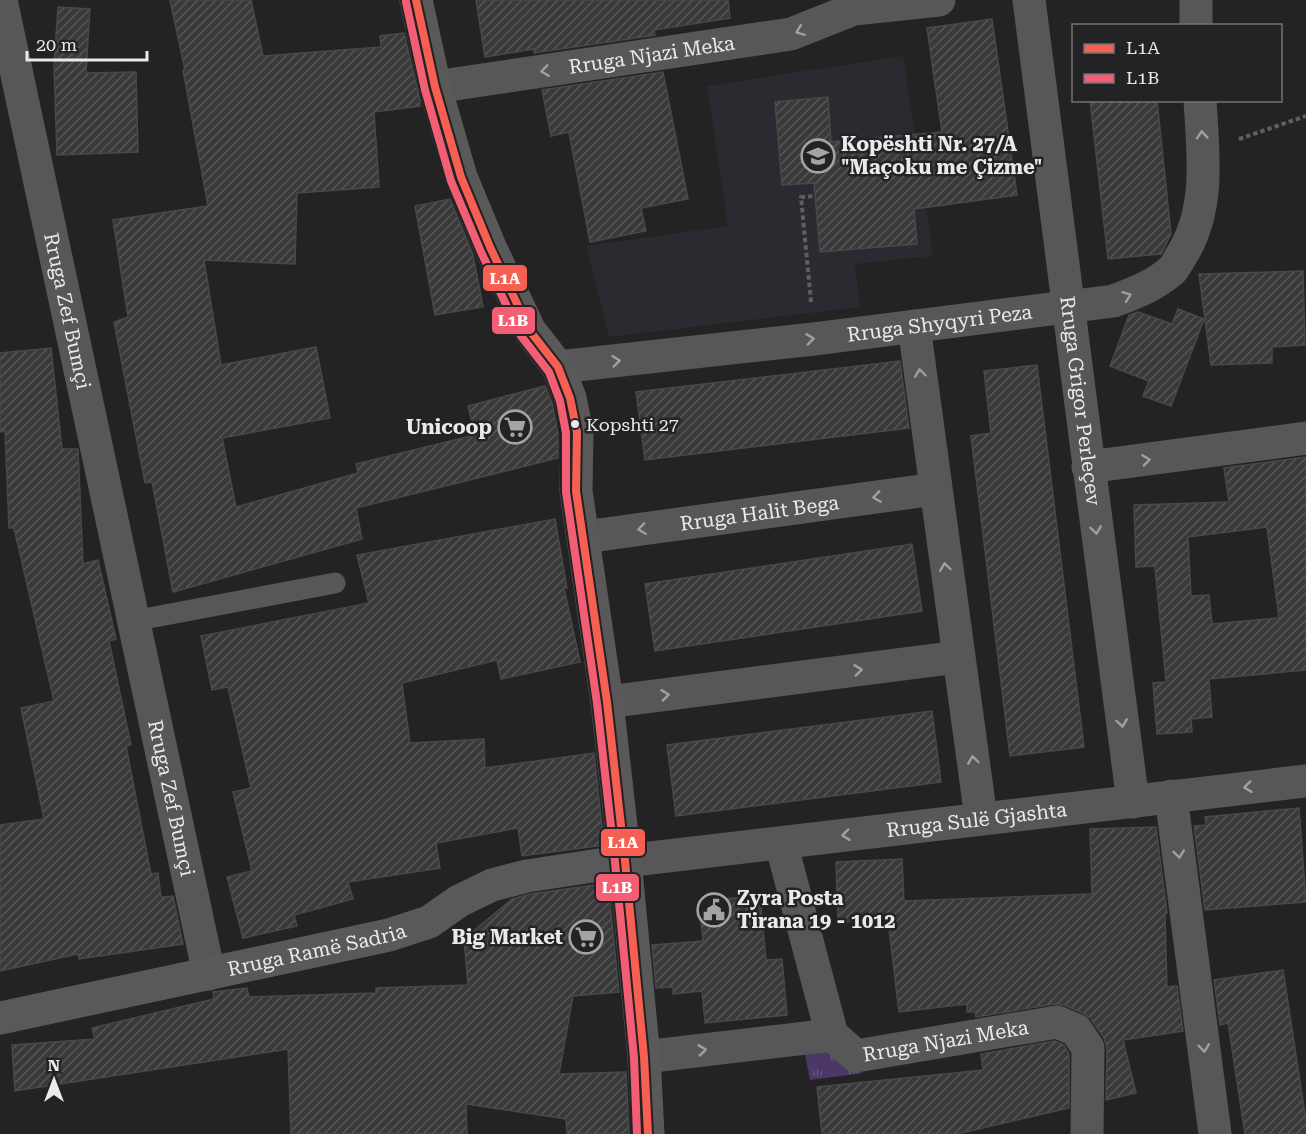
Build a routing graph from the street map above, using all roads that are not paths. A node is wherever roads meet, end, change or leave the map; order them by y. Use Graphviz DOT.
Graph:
graph roads {
  1 [pos="1,0"];
  2 [pos="416,0"];
  3 [pos="939,0"];
  4 [pos="1029,0"];
  5 [pos="1196,0"];
  6 [pos="853,5"];
  7 [pos="1196,24"];
  8 [pos="435,87"];
  9 [pos="1200,102"];
  10 [pos="1069,305"];
  11 [pos="914,326"];
  12 [pos="558,368"];
  13 [pos="1306,438"];
  14 [pos="1088,467"];
  15 [pos="935,489"];
  16 [pos="584,537"];
  17 [pos="335,583"];
  18 [pos="133,621"];
  19 [pos="958,657"];
  20 [pos="607,702"];
  21 [pos="1306,781"];
  22 [pos="1172,796"];
  23 [pos="1133,802"];
  24 [pos="981,818"];
  25 [pos="781,843"];
  26 [pos="625,861"];
  27 [pos="209,974"];
  28 [pos="0,1018"];
  29 [pos="832,1035"];
  30 [pos="644,1057"];
  31 [pos="648,1134"];
  32 [pos="1087,1134"];
  33 [pos="1215,1134"];
  1 -- 18 [label="street, Rruga Zef Bumçi"];
  2 -- 8 [label="main road"];
  3 -- 6 [label="street"];
  4 -- 10 [label="street, Rruga Grigor Perleçev"];
  5 -- 7 [label="street"];
  6 -- 8 [label="street, Rruga Njazi Meka, one-way"];
  8 -- 12 [label="main road"];
  10 -- 9 [label="street, Rruga Shyqyri Peza, one-way"];
  10 -- 11 [label="street, Rruga Shyqyri Peza"];
  10 -- 14 [label="street, Rruga Grigor Perleçev"];
  12 -- 11 [label="street, Rruga Shyqyri Peza, one-way"];
  15 -- 11 [label="street, one-way"];
  12 -- 16 [label="main road"];
  14 -- 13 [label="street, one-way"];
  14 -- 23 [label="street, Rruga Grigor Perleçev, one-way"];
  15 -- 16 [label="street, Rruga Halit Bega, one-way"];
  19 -- 15 [label="street, one-way"];
  16 -- 20 [label="main road"];
  17 -- 18 [label="lane"];
  18 -- 27 [label="street, Rruga Zef Bumçi"];
  20 -- 19 [label="street, one-way"];
  24 -- 19 [label="street, one-way"];
  20 -- 26 [label="main road"];
  21 -- 22 [label="street, Rruga Sulë Gjashta, one-way"];
  22 -- 23 [label="street, Rruga Sulë Gjashta"];
  22 -- 33 [label="street, one-way"];
  23 -- 24 [label="street, Rruga Sulë Gjashta"];
  24 -- 25 [label="street, Rruga Sulë Gjashta, one-way"];
  25 -- 26 [label="street, Rruga Sulë Gjashta"];
  25 -- 29 [label="street"];
  26 -- 27 [label="main road, Rruga Ramë Sadria"];
  26 -- 30 [label="main road"];
  27 -- 28 [label="main road, Rruga Ramë Sadria"];
  30 -- 29 [label="street, one-way"];
  29 -- 32 [label="street, Rruga Njazi Meka"];
  30 -- 31 [label="main road"];
}
